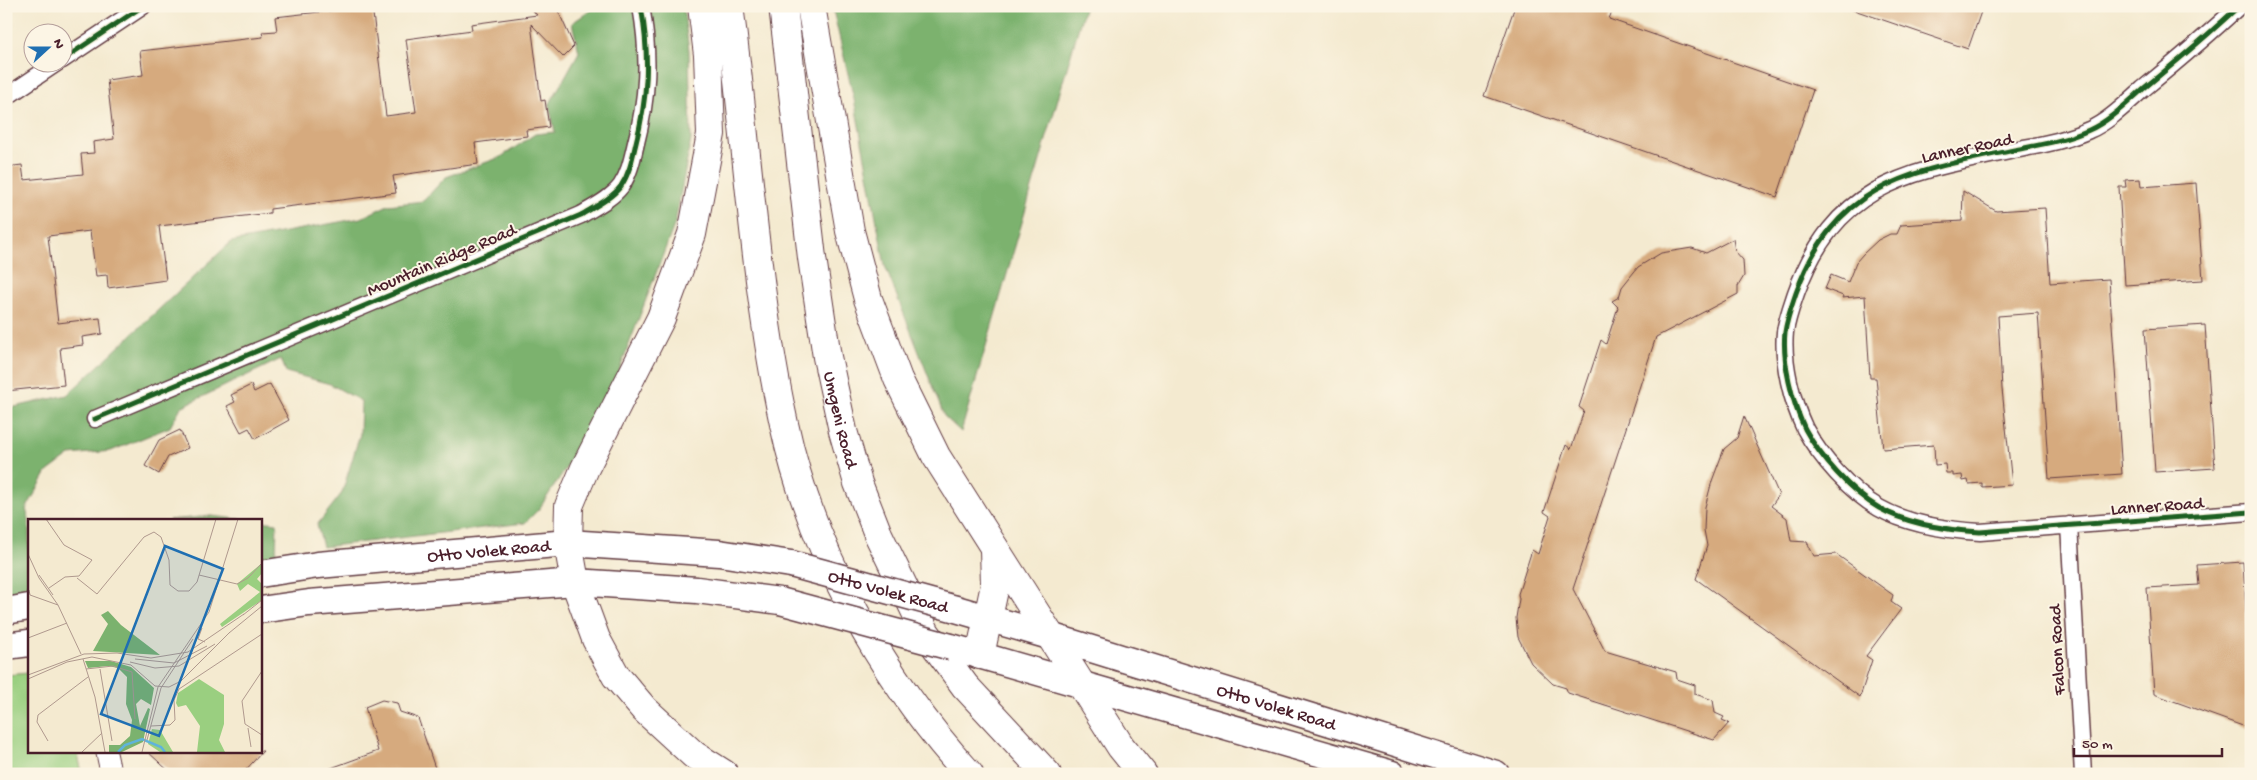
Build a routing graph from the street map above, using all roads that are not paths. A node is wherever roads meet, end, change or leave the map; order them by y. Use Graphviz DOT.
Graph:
graph roads {
  1 [pos="143,6"];
  2 [pos="641,6"];
  3 [pos="702,6"];
  4 [pos="729,6"];
  5 [pos="784,6"];
  6 [pos="810,6"];
  7 [pos="2240,6"];
  8 [pos="72,53"];
  9 [pos="44,72"];
  10 [pos="6,98"];
  11 [pos="95,419"];
  12 [pos="2251,512"];
  13 [pos="2069,524"];
  14 [pos="568,543"];
  15 [pos="994,548"];
  16 [pos="261,574"];
  17 [pos="575,582"];
  18 [pos="28,607"];
  19 [pos="261,610"];
  20 [pos="6,611"];
  21 [pos="988,619"];
  22 [pos="1053,637"];
  23 [pos="28,643"];
  24 [pos="6,646"];
  25 [pos="980,655"];
  26 [pos="1082,685"];
  27 [pos="106,752"];
  28 [pos="111,774"];
  29 [pos="724,774"];
  30 [pos="969,774"];
  31 [pos="1047,774"];
  32 [pos="1144,774"];
  33 [pos="1392,774"];
  34 [pos="1496,774"];
  35 [pos="2083,774"];
  1 -- 8 [label="street"];
  2 -- 11 [label="street, Mountain Ridge Road"];
  3 -- 14 [label="highway"];
  4 -- 30 [label="highway"];
  5 -- 31 [label="highway, Umgeni Road"];
  6 -- 15 [label="highway"];
  7 -- 13 [label="street, Lanner Road"];
  9 -- 10 [label="street"];
  12 -- 13 [label="street, Lanner Road"];
  13 -- 35 [label="street, Falcon Road"];
  14 -- 16 [label="main road, Otto Volek Road"];
  14 -- 17 [label="highway"];
  14 -- 21 [label="main road, Otto Volek Road, bridge"];
  15 -- 21 [label="highway"];
  15 -- 22 [label="highway"];
  17 -- 19 [label="main road, Otto Volek Road"];
  17 -- 25 [label="main road, Otto Volek Road, bridge"];
  17 -- 29 [label="highway"];
  18 -- 20 [label="main road"];
  21 -- 22 [label="main road, Otto Volek Road"];
  21 -- 25 [label="highway"];
  22 -- 26 [label="highway"];
  22 -- 34 [label="main road, Otto Volek Road"];
  23 -- 24 [label="main road"];
  25 -- 26 [label="main road, Otto Volek Road"];
  26 -- 32 [label="highway"];
  26 -- 33 [label="main road, Otto Volek Road"];
  27 -- 28 [label="street"];
}
